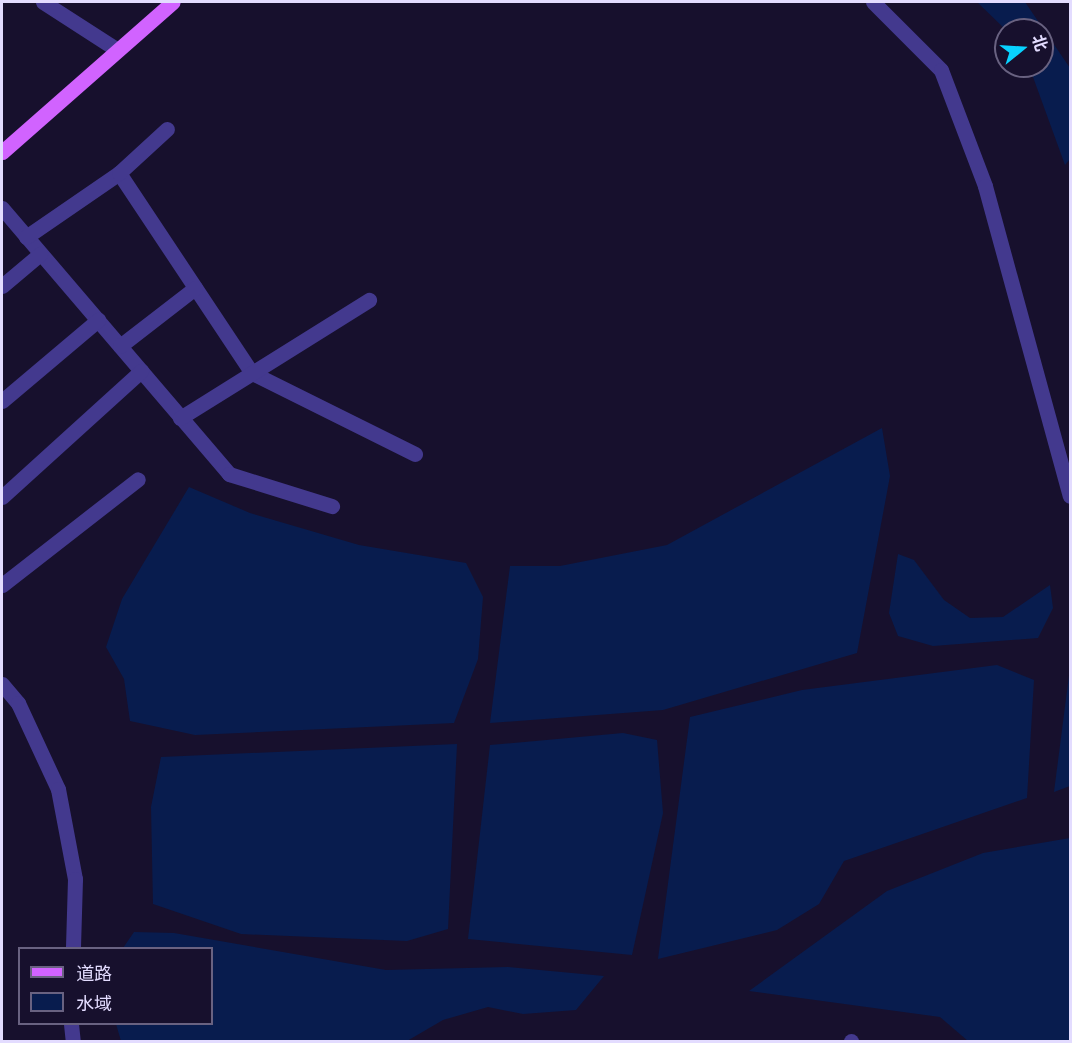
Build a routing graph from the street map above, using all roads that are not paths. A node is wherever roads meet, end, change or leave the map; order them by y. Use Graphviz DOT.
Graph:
graph roads {
  1 [pos="43,2"];
  2 [pos="173,2"];
  3 [pos="873,2"];
  4 [pos="116,49"];
  5 [pos="167,129"];
  6 [pos="2,152"];
  7 [pos="119,173"];
  8 [pos="2,208"];
  9 [pos="26,237"];
  10 [pos="40,254"];
  11 [pos="2,286"];
  12 [pos="195,288"];
  13 [pos="369,300"];
  14 [pos="98,320"];
  15 [pos="120,346"];
  16 [pos="141,371"];
  17 [pos="252,373"];
  18 [pos="2,400"];
  19 [pos="180,417"];
  20 [pos="415,454"];
  21 [pos="138,479"];
  22 [pos="1071,496"];
  23 [pos="2,497"];
  24 [pos="332,506"];
  25 [pos="2,585"];
  26 [pos="2,684"];
  27 [pos="73,947"];
  28 [pos="71,1025"];
  29 [pos="73,1041"];
  1 -- 4 [label="street"];
  2 -- 4 [label="main road"];
  3 -- 22 [label="street"];
  4 -- 6 [label="main road"];
  5 -- 7 [label="street"];
  7 -- 9 [label="street"];
  7 -- 12 [label="street"];
  8 -- 9 [label="street"];
  9 -- 10 [label="street"];
  10 -- 11 [label="street"];
  10 -- 14 [label="street"];
  12 -- 15 [label="street"];
  12 -- 17 [label="street"];
  13 -- 17 [label="street"];
  14 -- 15 [label="street"];
  14 -- 18 [label="street"];
  15 -- 16 [label="street"];
  16 -- 19 [label="street"];
  16 -- 23 [label="street"];
  17 -- 19 [label="street"];
  17 -- 20 [label="street"];
  19 -- 24 [label="street"];
  21 -- 25 [label="street"];
  26 -- 27 [label="street"];
  28 -- 29 [label="street"];
}
